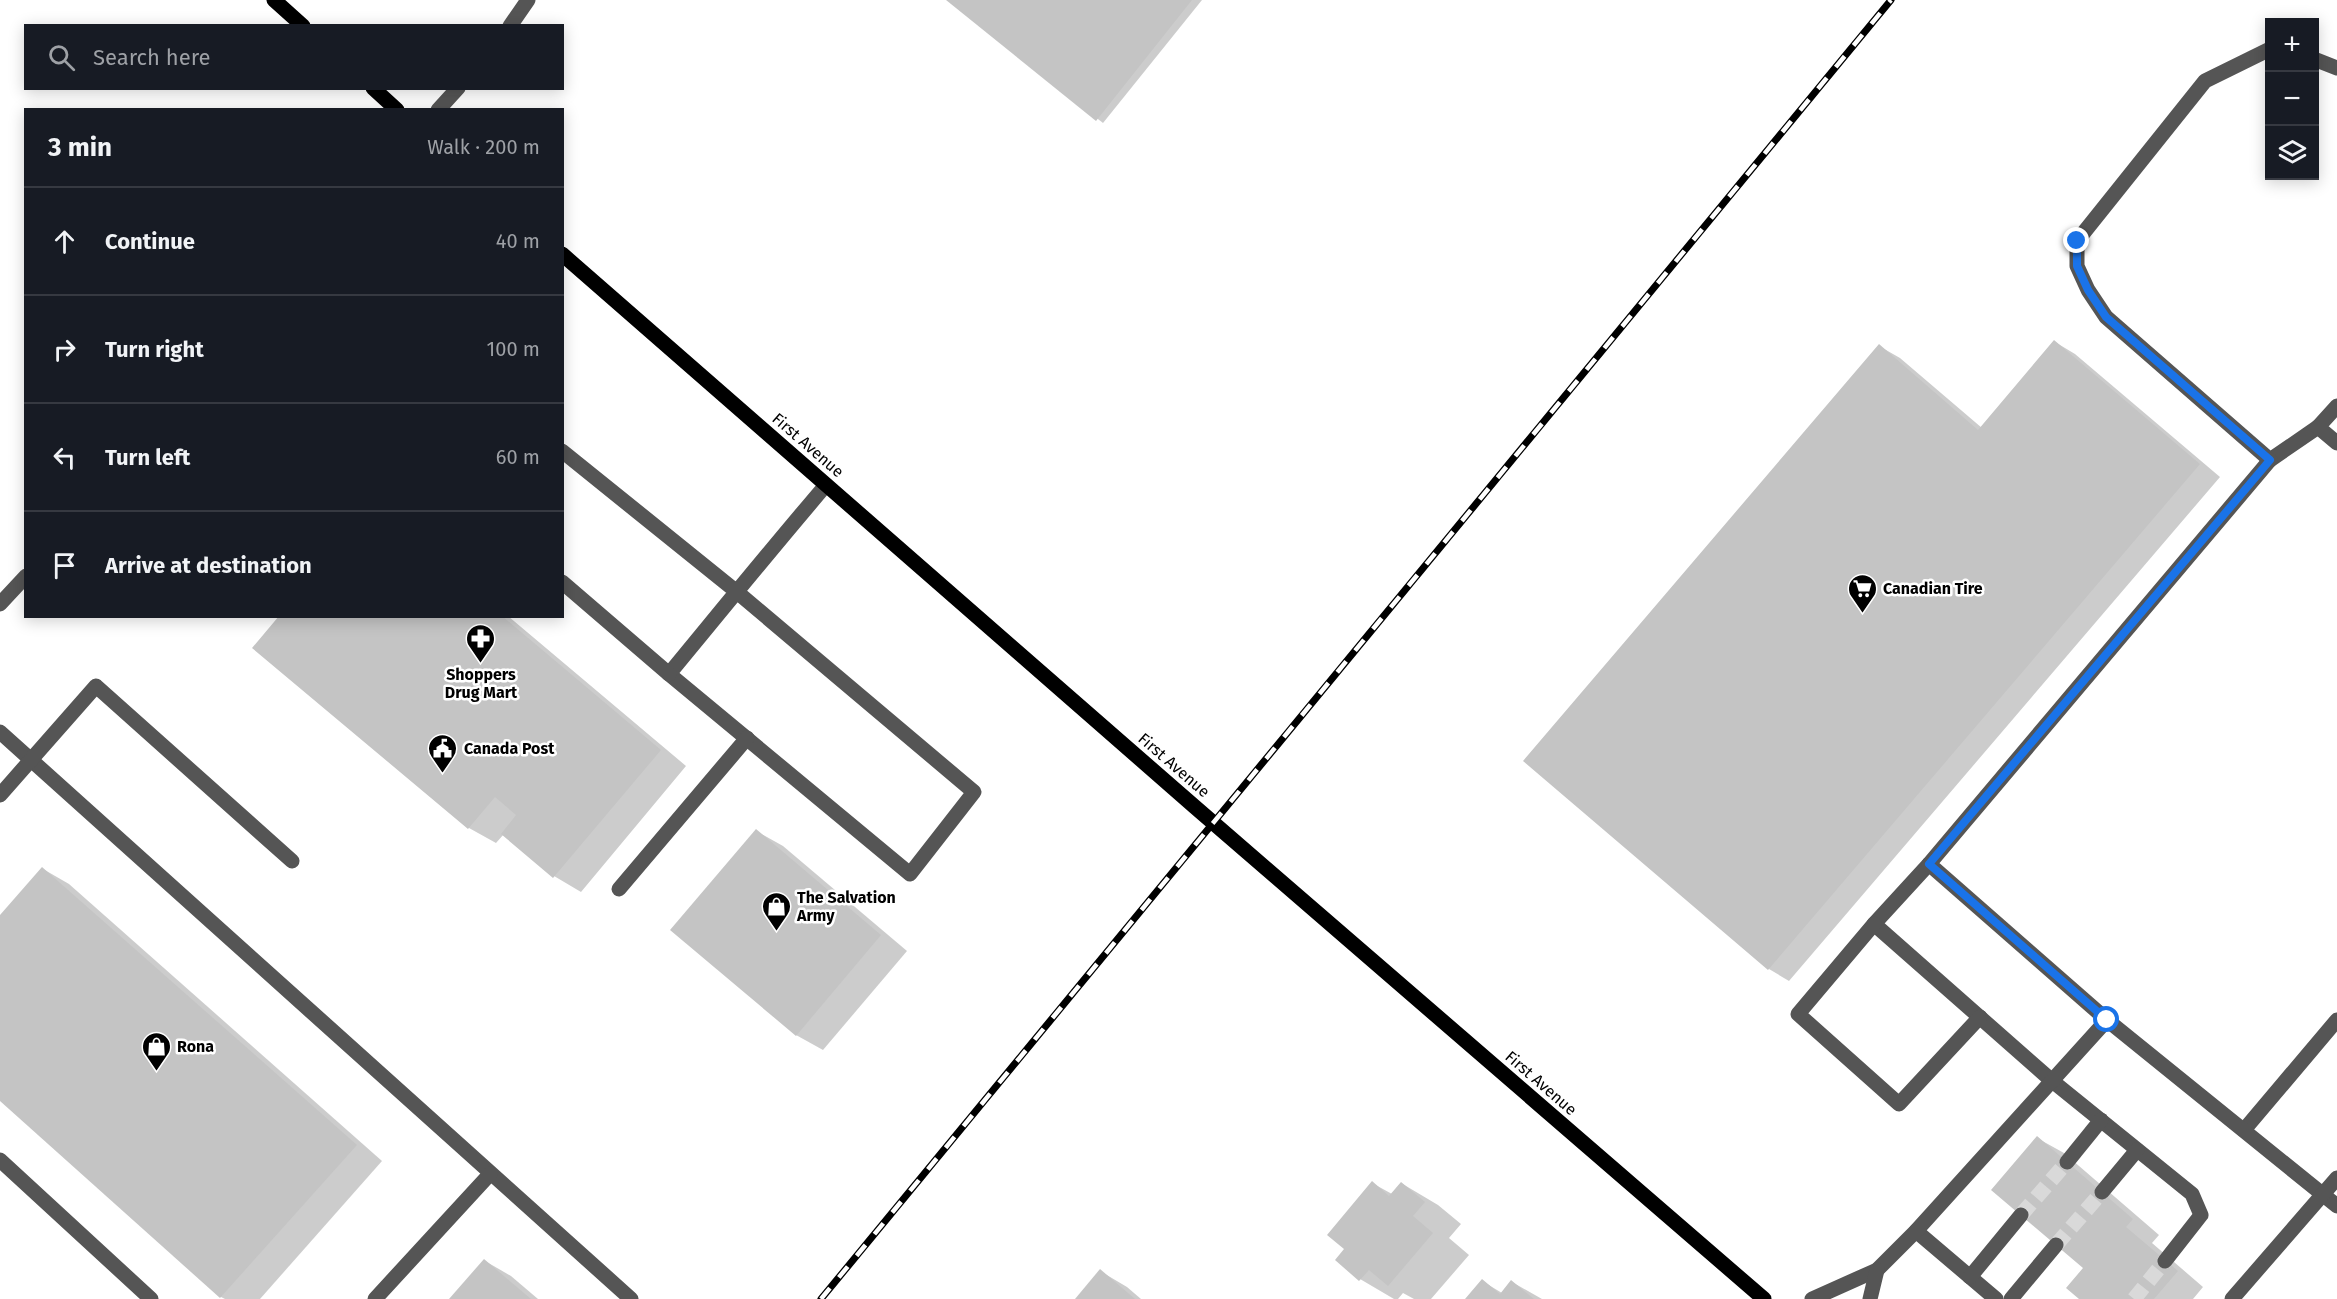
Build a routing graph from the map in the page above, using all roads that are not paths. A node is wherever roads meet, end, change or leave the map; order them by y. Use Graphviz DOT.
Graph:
graph roads {
  1 [pos="274,0"];
  2 [pos="528,0"];
  3 [pos="301,24"];
  4 [pos="511,24"];
  5 [pos="2265,51"];
  6 [pos="2319,61"];
  7 [pos="2337,68"];
  8 [pos="375,90"];
  9 [pos="456,90"];
  10 [pos="395,108"];
  11 [pos="440,108"];
  12 [pos="564,256"];
  13 [pos="2337,406"];
  14 [pos="2318,427"];
  15 [pos="2337,443"];
  16 [pos="564,454"];
  17 [pos="2270,460"];
  18 [pos="826,485"];
  19 [pos="24,578"];
  20 [pos="564,584"];
  21 [pos="737,592"];
  22 [pos="0,604"];
  23 [pos="669,674"];
  24 [pos="0,732"];
  25 [pos="747,738"];
  26 [pos="32,759"];
  27 [pos="0,795"];
  28 [pos="292,861"];
  29 [pos="1929,864"];
  30 [pos="619,889"];
  31 [pos="1874,924"];
  32 [pos="1980,1017"];
  33 [pos="2107,1020"];
  34 [pos="2337,1020"];
  35 [pos="2051,1080"];
  36 [pos="2101,1120"];
  37 [pos="2244,1130"];
  38 [pos="2137,1150"];
  39 [pos="0,1160"];
  40 [pos="2067,1162"];
  41 [pos="490,1174"];
  42 [pos="2337,1178"];
  43 [pos="2102,1192"];
  44 [pos="2323,1194"];
  45 [pos="2337,1206"];
  46 [pos="2021,1215"];
  47 [pos="1916,1231"];
  48 [pos="2056,1245"];
  49 [pos="2165,1261"];
  50 [pos="1876,1270"];
  51 [pos="1970,1277"];
  52 [pos="151,1299"];
  53 [pos="375,1299"];
  54 [pos="631,1299"];
  55 [pos="1764,1299"];
  56 [pos="1812,1299"];
  57 [pos="1870,1299"];
  58 [pos="1996,1299"];
  59 [pos="2011,1299"];
  60 [pos="2232,1299"];
  1 -- 3 [label="main road"];
  2 -- 4 [label="street"];
  5 -- 17 [label="street"];
  6 -- 7 [label="street"];
  8 -- 10 [label="main road"];
  9 -- 11 [label="street"];
  12 -- 18 [label="main road, First Avenue"];
  13 -- 14 [label="street"];
  14 -- 15 [label="street"];
  14 -- 17 [label="street"];
  16 -- 21 [label="street"];
  17 -- 29 [label="street"];
  18 -- 21 [label="street"];
  18 -- 55 [label="main road, First Avenue"];
  19 -- 22 [label="street"];
  20 -- 23 [label="street"];
  21 -- 23 [label="street"];
  21 -- 25 [label="street"];
  23 -- 25 [label="street"];
  24 -- 26 [label="street"];
  25 -- 30 [label="street"];
  26 -- 27 [label="street"];
  26 -- 28 [label="street"];
  26 -- 41 [label="street"];
  29 -- 31 [label="street"];
  29 -- 33 [label="street"];
  31 -- 32 [label="street"];
  31 -- 32 [label="street"];
  32 -- 35 [label="street"];
  33 -- 35 [label="street"];
  33 -- 37 [label="street"];
  34 -- 37 [label="street"];
  35 -- 36 [label="street"];
  35 -- 47 [label="street"];
  36 -- 38 [label="street"];
  36 -- 40 [label="street"];
  37 -- 44 [label="street"];
  38 -- 43 [label="street"];
  38 -- 49 [label="street"];
  39 -- 52 [label="street"];
  41 -- 53 [label="street"];
  41 -- 54 [label="street"];
  42 -- 44 [label="street"];
  44 -- 45 [label="street"];
  44 -- 60 [label="street"];
  46 -- 51 [label="street"];
  47 -- 50 [label="street"];
  47 -- 51 [label="street"];
  48 -- 59 [label="street"];
  50 -- 56 [label="street"];
  50 -- 57 [label="street"];
  51 -- 58 [label="street"];
}
